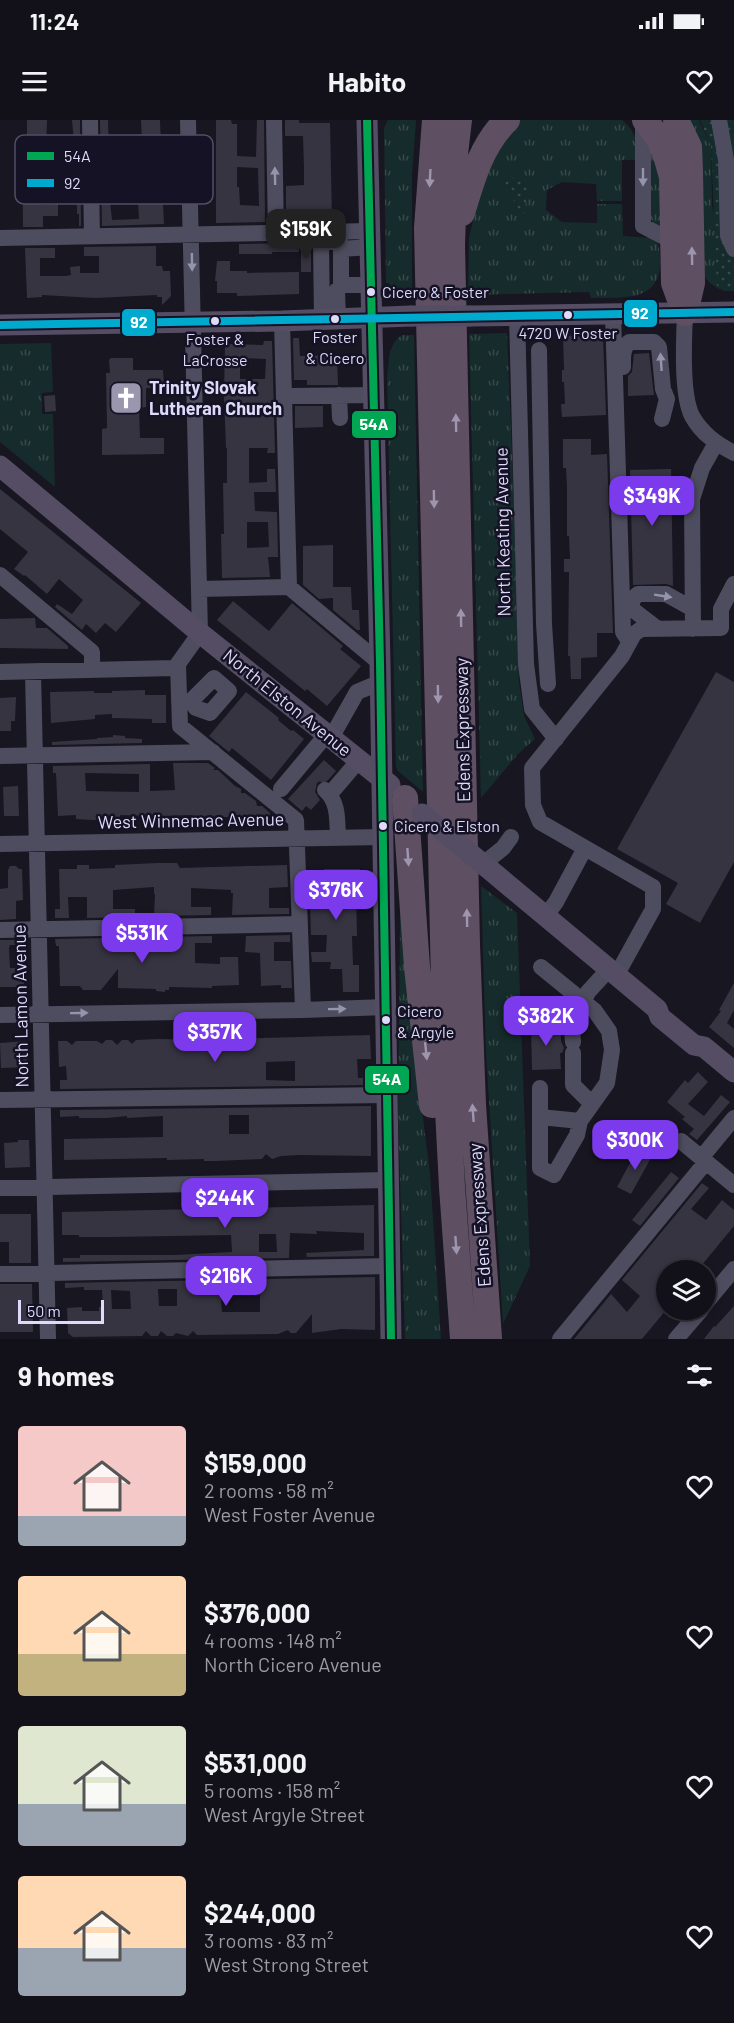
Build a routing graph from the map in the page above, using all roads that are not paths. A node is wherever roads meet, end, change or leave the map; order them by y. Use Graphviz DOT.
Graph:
graph roads {
  1 [pos="90,120"];
  2 [pos="188,120"];
  3 [pos="274,120"];
  4 [pos="367,120"];
  5 [pos="435,120"];
  6 [pos="459,120"];
  7 [pos="507,120"];
  8 [pos="644,120"];
  9 [pos="676,120"];
  10 [pos="719,120"];
  11 [pos="90,135"];
  12 [pos="188,135"];
  13 [pos="91,204"];
  14 [pos="190,204"];
  15 [pos="276,233"];
  16 [pos="191,234"];
  17 [pos="92,236"];
  18 [pos="0,238"];
  19 [pos="371,239"];
  20 [pos="452,245"];
  21 [pos="734,249"];
  22 [pos="332,270"];
  23 [pos="372,285"];
  24 [pos="734,312"];
  25 [pos="685,313"];
  26 [pos="613,314"];
  27 [pos="517,316"];
  28 [pos="373,318"];
  29 [pos="330,319"];
  30 [pos="282,321"];
  31 [pos="193,322"];
  32 [pos="0,325"];
  33 [pos="539,350"];
  34 [pos="339,395"];
  35 [pos="375,395"];
  36 [pos="291,396"];
  37 [pos="340,418"];
  38 [pos="629,419"];
  39 [pos="662,419"];
  40 [pos="540,442"];
  41 [pos="520,443"];
  42 [pos="716,443"];
  43 [pos="734,453"];
  44 [pos="0,466"];
  45 [pos="3,580"];
  46 [pos="734,584"];
  47 [pos="288,587"];
  48 [pos="199,589"];
  49 [pos="693,609"];
  50 [pos="524,624"];
  51 [pos="544,624"];
  52 [pos="658,629"];
  53 [pos="693,629"];
  54 [pos="200,633"];
  55 [pos="629,641"];
  56 [pos="178,665"];
  57 [pos="92,670"];
  58 [pos="0,672"];
  59 [pos="33,672"];
  60 [pos="381,672"];
  61 [pos="548,684"];
  62 [pos="329,736"];
  63 [pos="556,739"];
  64 [pos="213,752"];
  65 [pos="0,756"];
  66 [pos="35,756"];
  67 [pos="359,760"];
  68 [pos="383,779"];
  69 [pos="281,789"];
  70 [pos="413,806"];
  71 [pos="338,837"];
  72 [pos="384,837"];
  73 [pos="511,837"];
  74 [pos="297,838"];
  75 [pos="37,843"];
  76 [pos="0,844"];
  77 [pos="585,848"];
  78 [pos="483,864"];
  79 [pos="545,917"];
  80 [pos="300,924"];
  81 [pos="0,930"];
  82 [pos="39,930"];
  83 [pos="541,967"];
  84 [pos="613,972"];
  85 [pos="584,1002"];
  86 [pos="386,1007"];
  87 [pos="303,1010"];
  88 [pos="41,1014"];
  89 [pos="0,1015"];
  90 [pos="734,1071"];
  91 [pos="540,1088"];
  92 [pos="387,1095"];
  93 [pos="0,1100"];
  94 [pos="43,1100"];
  95 [pos="592,1104"];
  96 [pos="540,1117"];
  97 [pos="734,1118"];
  98 [pos="580,1121"];
  99 [pos="681,1141"];
  100 [pos="703,1160"];
  101 [pos="388,1180"];
  102 [pos="734,1185"];
  103 [pos="45,1187"];
  104 [pos="452,1187"];
  105 [pos="0,1188"];
  106 [pos="390,1266"];
  107 [pos="734,1269"];
  108 [pos="47,1273"];
  109 [pos="0,1274"];
  110 [pos="716,1291"];
  111 [pos="692,1320"];
  112 [pos="48,1339"];
  113 [pos="391,1339"];
  114 [pos="463,1339"];
  115 [pos="489,1339"];
  116 [pos="560,1339"];
  117 [pos="676,1339"];
  1 -- 11 [label="street"];
  2 -- 12 [label="street"];
  15 -- 3 [label="street, one-way"];
  4 -- 19 [label="main road"];
  5 -- 104 [label="highway, Edens Expressway, one-way"];
  6 -- 20 [label="highway, Edens Expressway"];
  7 -- 20 [label="highway"];
  8 -- 25 [label="highway, one-way"];
  25 -- 9 [label="highway, one-way"];
  10 -- 21 [label="street"];
  13 -- 17 [label="street"];
  14 -- 16 [label="street"];
  15 -- 16 [label="street"];
  15 -- 19 [label="street"];
  16 -- 17 [label="street"];
  16 -- 31 [label="street, one-way"];
  17 -- 18 [label="street"];
  19 -- 22 [label="street"];
  19 -- 23 [label="main road"];
  115 -- 20 [label="highway, Edens Expressway, one-way"];
  22 -- 23 [label="street"];
  22 -- 29 [label="street"];
  23 -- 28 [label="main road"];
  24 -- 25 [label="main road"];
  25 -- 26 [label="main road"];
  25 -- 42 [label="street"];
  26 -- 27 [label="main road"];
  26 -- 55 [label="street"];
  27 -- 28 [label="main road, bridge"];
  27 -- 41 [label="street, North Keating Avenue"];
  28 -- 29 [label="main road"];
  28 -- 35 [label="main road"];
  29 -- 30 [label="main road"];
  30 -- 31 [label="main road"];
  30 -- 47 [label="street"];
  31 -- 32 [label="main road"];
  31 -- 48 [label="street"];
  33 -- 40 [label="street"];
  34 -- 35 [label="street"];
  34 -- 36 [label="street"];
  34 -- 37 [label="street"];
  35 -- 60 [label="main road"];
  39 -- 38 [label="street, one-way"];
  40 -- 41 [label="street"];
  40 -- 51 [label="street"];
  41 -- 50 [label="street, North Keating Avenue"];
  42 -- 43 [label="street"];
  42 -- 49 [label="street"];
  44 -- 54 [label="main road, North Elston Avenue"];
  45 -- 57 [label="street"];
  46 -- 53 [label="street"];
  47 -- 48 [label="street"];
  47 -- 60 [label="street"];
  48 -- 54 [label="street"];
  52 -- 49 [label="street, one-way"];
  49 -- 53 [label="street"];
  50 -- 51 [label="street"];
  50 -- 63 [label="street, North Keating Avenue"];
  51 -- 61 [label="street"];
  52 -- 53 [label="street"];
  52 -- 55 [label="street"];
  54 -- 56 [label="street"];
  54 -- 62 [label="main road, North Elston Avenue"];
  55 -- 63 [label="street"];
  56 -- 57 [label="street"];
  56 -- 64 [label="street"];
  57 -- 59 [label="street"];
  58 -- 59 [label="street"];
  59 -- 66 [label="street, North Lamon Avenue"];
  60 -- 62 [label="street"];
  60 -- 68 [label="main road"];
  62 -- 67 [label="main road, North Elston Avenue"];
  62 -- 69 [label="street"];
  63 -- 77 [label="street"];
  64 -- 66 [label="street"];
  64 -- 74 [label="street"];
  65 -- 66 [label="street"];
  66 -- 75 [label="street, North Lamon Avenue"];
  67 -- 68 [label="main road, North Elston Avenue"];
  67 -- 71 [label="street"];
  68 -- 70 [label="main road, North Elston Avenue"];
  68 -- 72 [label="main road"];
  70 -- 78 [label="main road, North Elston Avenue, bridge"];
  70 -- 104 [label="highway, one-way"];
  71 -- 72 [label="street, West Winnemac Avenue"];
  71 -- 74 [label="street, West Winnemac Avenue"];
  72 -- 86 [label="main road"];
  73 -- 78 [label="street"];
  74 -- 75 [label="street, West Winnemac Avenue"];
  74 -- 80 [label="street"];
  75 -- 76 [label="street, West Winnemac Avenue"];
  75 -- 82 [label="street, North Lamon Avenue"];
  77 -- 79 [label="street"];
  77 -- 84 [label="street"];
  78 -- 79 [label="main road, North Elston Avenue"];
  79 -- 84 [label="main road, North Elston Avenue"];
  80 -- 82 [label="street"];
  80 -- 87 [label="street"];
  81 -- 82 [label="street"];
  82 -- 88 [label="street, North Lamon Avenue"];
  83 -- 85 [label="street"];
  84 -- 85 [label="street"];
  84 -- 90 [label="main road, North Elston Avenue"];
  85 -- 95 [label="street"];
  85 -- 95 [label="street"];
  87 -- 86 [label="street, one-way"];
  86 -- 92 [label="main road"];
  88 -- 87 [label="street, one-way"];
  88 -- 89 [label="street"];
  88 -- 94 [label="street, North Lamon Avenue"];
  91 -- 96 [label="street"];
  92 -- 94 [label="street"];
  92 -- 101 [label="main road"];
  93 -- 94 [label="street"];
  94 -- 103 [label="street, North Lamon Avenue"];
  95 -- 98 [label="street"];
  96 -- 98 [label="street"];
  96 -- 98 [label="street"];
  97 -- 100 [label="street"];
  99 -- 100 [label="street"];
  100 -- 102 [label="street"];
  100 -- 116 [label="street"];
  101 -- 103 [label="street"];
  101 -- 106 [label="main road"];
  103 -- 105 [label="street"];
  103 -- 108 [label="street, North Lamon Avenue"];
  104 -- 114 [label="highway, Edens Expressway, one-way"];
  106 -- 108 [label="street"];
  106 -- 113 [label="main road"];
  107 -- 110 [label="street"];
  108 -- 109 [label="street"];
  108 -- 112 [label="street, North Lamon Avenue"];
  111 -- 117 [label="street"];
}
